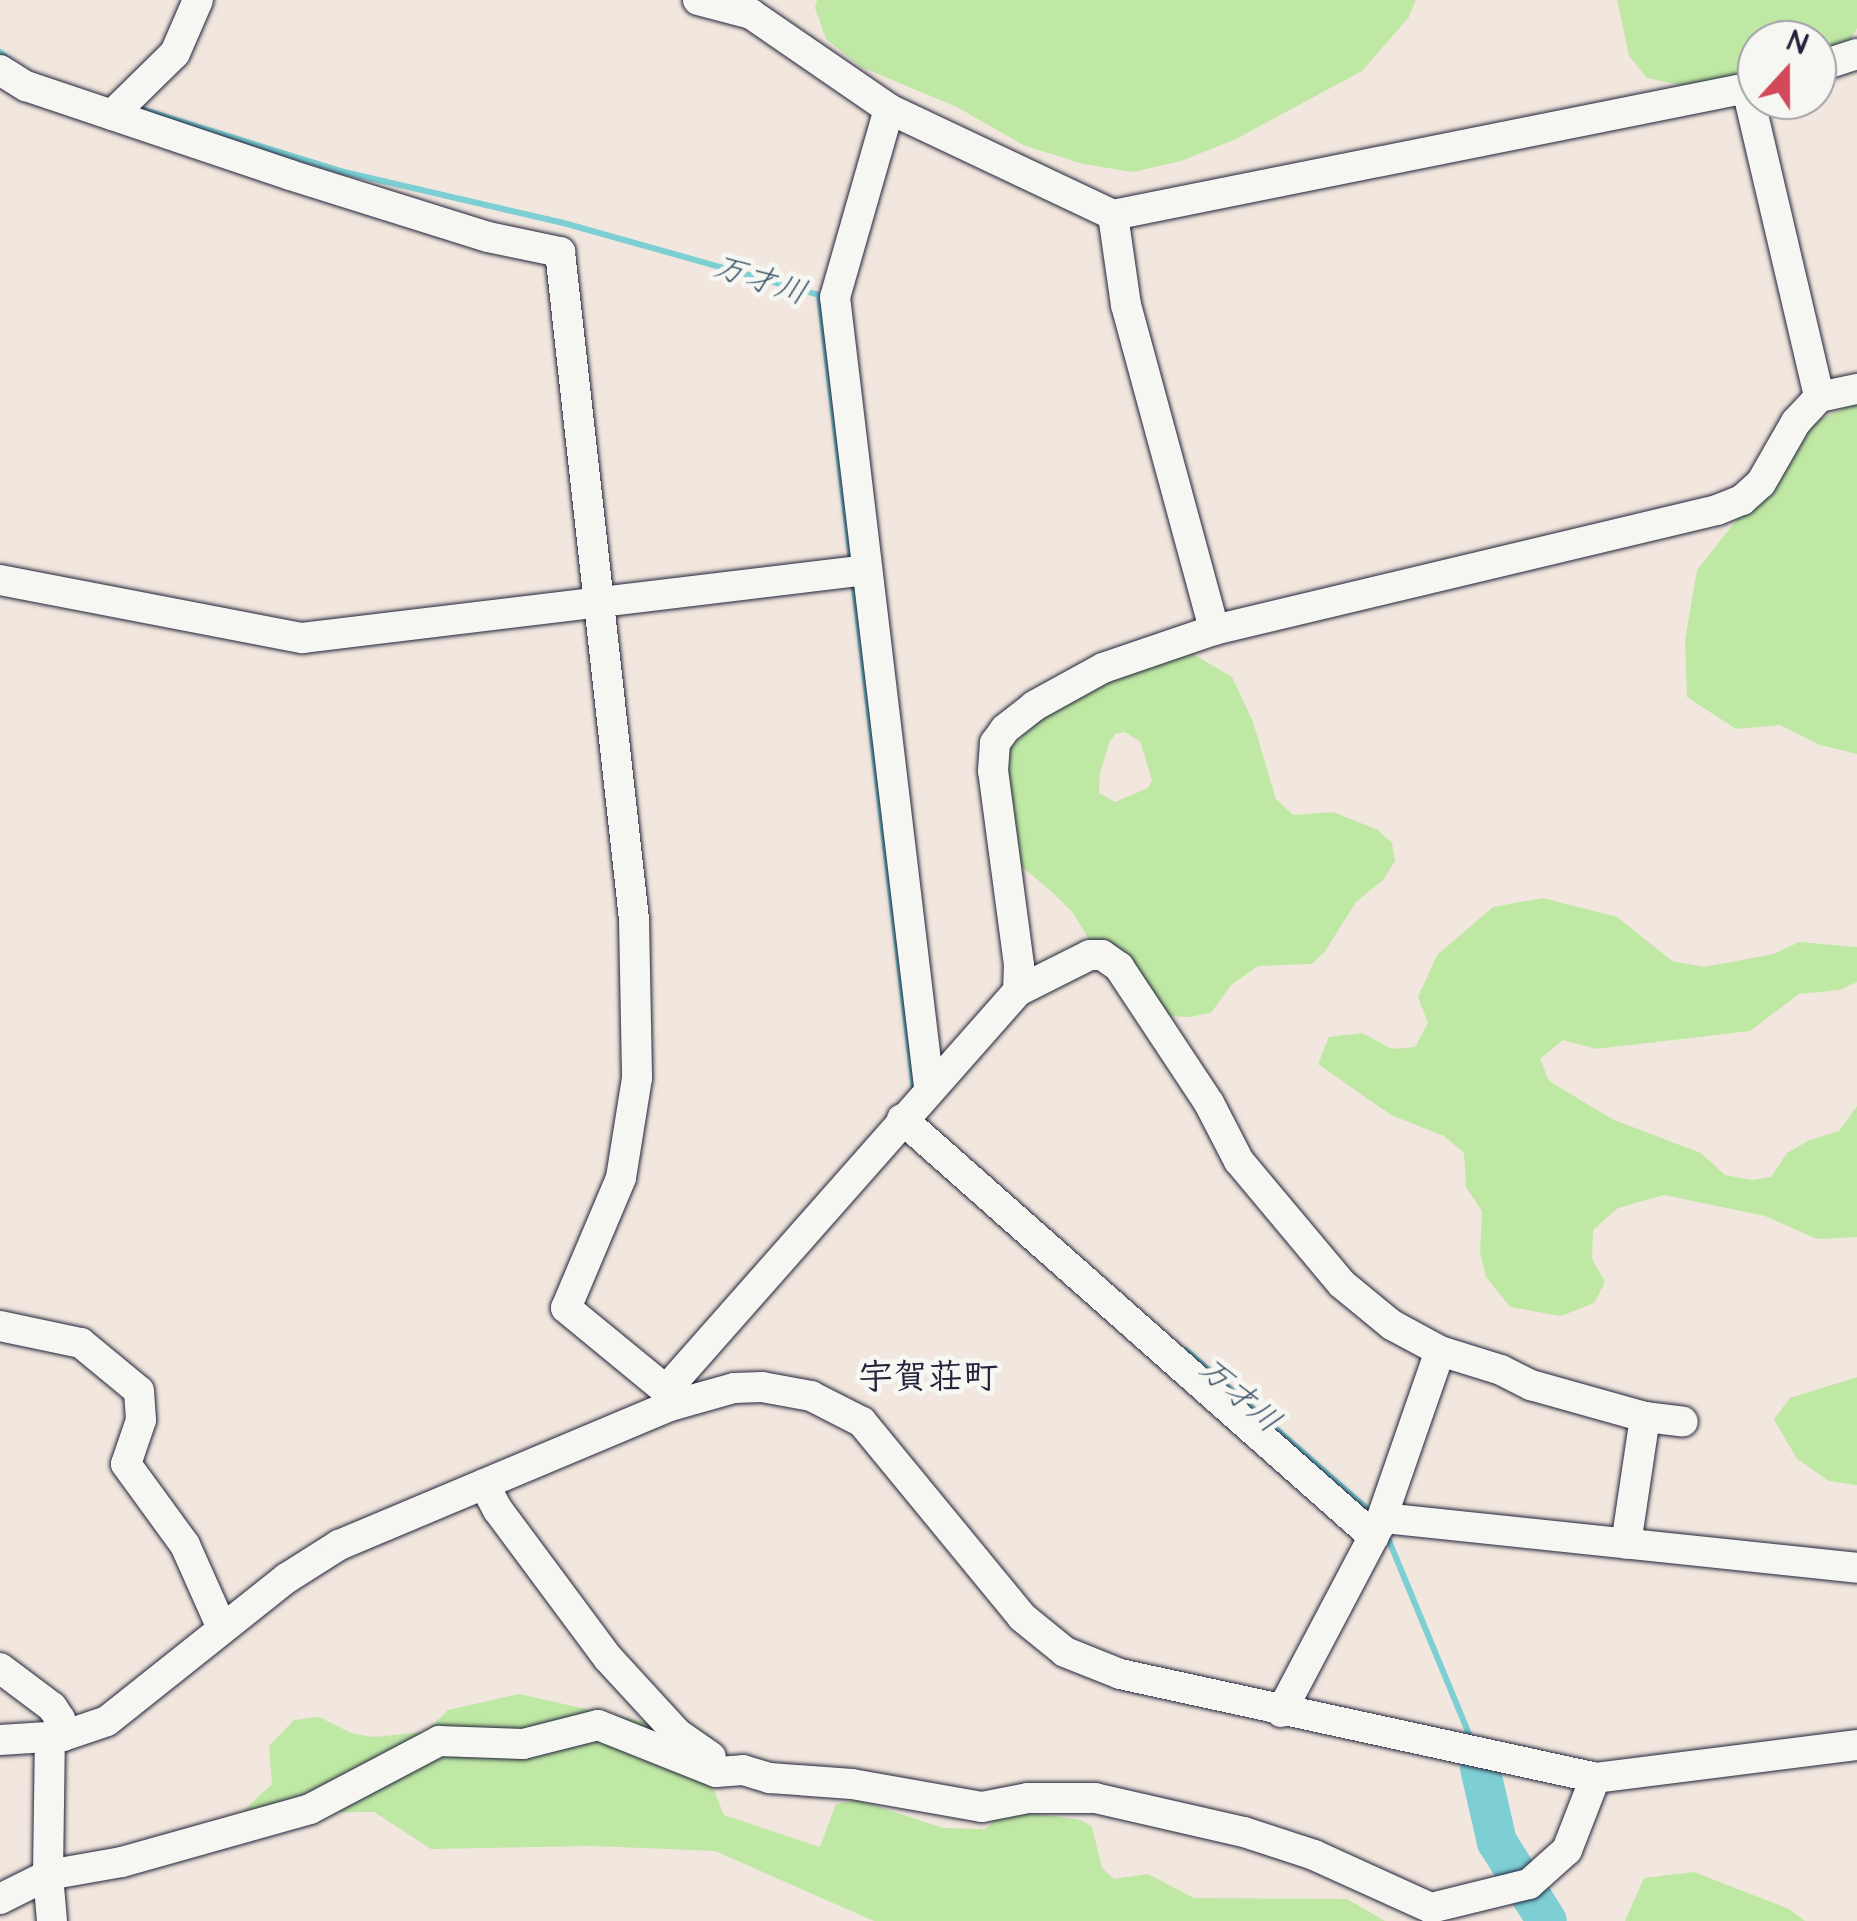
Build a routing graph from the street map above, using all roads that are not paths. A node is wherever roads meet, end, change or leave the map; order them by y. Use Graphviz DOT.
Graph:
graph roads {
  1 [pos="198,0"];
  2 [pos="698,0"];
  3 [pos="0,70"];
  4 [pos="1737,90"];
  5 [pos="122,105"];
  6 [pos="888,108"];
  7 [pos="1759,120"];
  8 [pos="1113,216"];
  9 [pos="1857,388"];
  10 [pos="1819,397"];
  11 [pos="856,571"];
  12 [pos="0,580"];
  13 [pos="600,604"];
  14 [pos="1214,630"];
  15 [pos="1018,991"];
  16 [pos="929,1086"];
  17 [pos="902,1119"];
  18 [pos="0,1326"];
  19 [pos="1440,1350"];
  20 [pos="668,1398"];
  21 [pos="1645,1417"];
  22 [pos="1683,1422"];
  23 [pos="484,1484"];
  24 [pos="1380,1523"];
  25 [pos="1626,1544"];
  26 [pos="1857,1568"];
  27 [pos="222,1628"];
  28 [pos="0,1668"];
  29 [pos="1281,1712"];
  30 [pos="57,1737"];
  31 [pos="0,1740"];
  32 [pos="1857,1745"];
  33 [pos="743,1770"];
  34 [pos="1595,1778"];
  35 [pos="48,1875"];
  36 [pos="0,1899"];
  37 [pos="52,1921"];
  1 -- 5 [label="street"];
  2 -- 6 [label="street"];
  3 -- 5 [label="street"];
  4 -- 8 [label="street"];
  5 -- 13 [label="street"];
  6 -- 8 [label="street"];
  6 -- 11 [label="street"];
  7 -- 10 [label="street"];
  8 -- 14 [label="street"];
  9 -- 10 [label="street"];
  10 -- 14 [label="street"];
  11 -- 13 [label="street"];
  11 -- 16 [label="street"];
  12 -- 13 [label="street"];
  13 -- 20 [label="street"];
  14 -- 15 [label="street"];
  15 -- 16 [label="street"];
  15 -- 19 [label="street"];
  16 -- 17 [label="street"];
  17 -- 20 [label="street"];
  17 -- 24 [label="street"];
  18 -- 27 [label="street"];
  19 -- 21 [label="street"];
  19 -- 24 [label="street"];
  20 -- 23 [label="street"];
  20 -- 29 [label="street"];
  21 -- 22 [label="street"];
  21 -- 25 [label="street"];
  23 -- 27 [label="street"];
  23 -- 33 [label="street"];
  24 -- 25 [label="street"];
  24 -- 29 [label="street"];
  25 -- 26 [label="street"];
  27 -- 30 [label="street"];
  28 -- 30 [label="street"];
  29 -- 34 [label="street"];
  30 -- 31 [label="street"];
  30 -- 35 [label="street"];
  32 -- 34 [label="street"];
  33 -- 34 [label="street"];
  33 -- 35 [label="street"];
  35 -- 36 [label="street"];
  35 -- 37 [label="street"];
}
